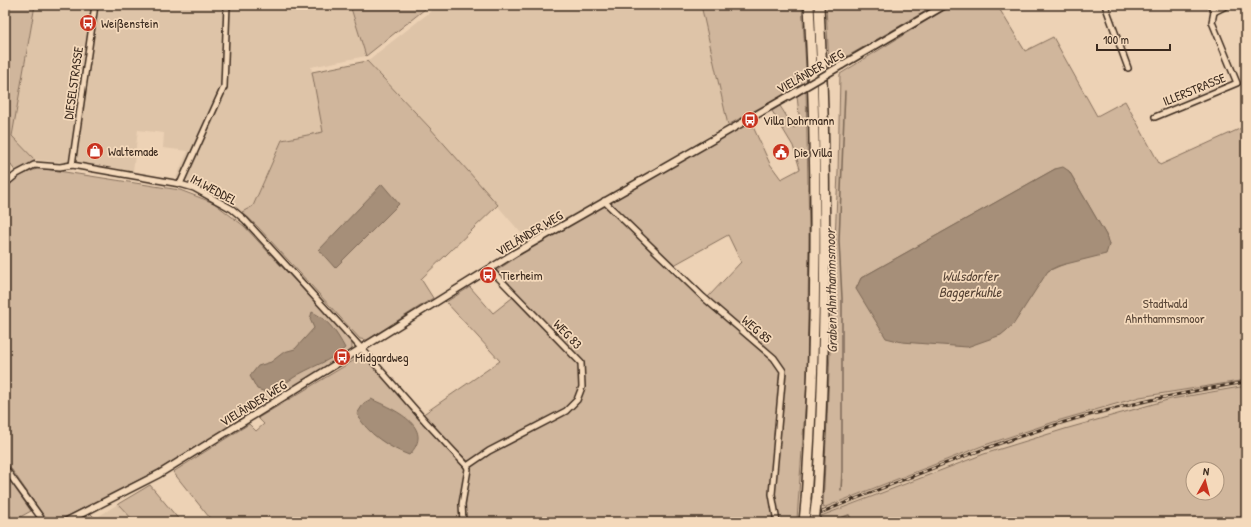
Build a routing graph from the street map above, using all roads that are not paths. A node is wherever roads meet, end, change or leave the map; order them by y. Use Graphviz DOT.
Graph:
graph roads {
  1 [pos="95,5"];
  2 [pos="227,5"];
  3 [pos="810,5"];
  4 [pos="819,5"];
  5 [pos="945,5"];
  6 [pos="1105,5"];
  7 [pos="1210,5"];
  8 [pos="1228,5"];
  9 [pos="1214,12"];
  10 [pos="1128,68"];
  11 [pos="1155,117"];
  12 [pos="72,165"];
  13 [pos="5,184"];
  14 [pos="180,184"];
  15 [pos="604,201"];
  16 [pos="490,269"];
  17 [pos="362,348"];
  18 [pos="467,466"];
  19 [pos="5,468"];
  20 [pos="44,522"];
  21 [pos="65,522"];
  22 [pos="463,522"];
  23 [pos="777,522"];
  24 [pos="804,522"];
  25 [pos="814,522"];
  1 -- 12 [label="street, DIESELSTRASSE"];
  2 -- 14 [label="street"];
  3 -- 24 [label="highway, bridge"];
  4 -- 25 [label="highway, bridge"];
  5 -- 15 [label="street, VIELÄNDER WEG, bridge"];
  6 -- 10 [label="street"];
  7 -- 9 [label="street"];
  8 -- 9 [label="street"];
  9 -- 11 [label="street, ILLERSTRASSE"];
  12 -- 13 [label="street, IM WEDDEL"];
  12 -- 14 [label="street, IM WEDDEL"];
  14 -- 17 [label="street, IM WEDDEL"];
  15 -- 16 [label="street, VIELÄNDER WEG"];
  15 -- 23 [label="street, WEG 85"];
  16 -- 17 [label="street, VIELÄNDER WEG"];
  16 -- 18 [label="street, WEG 83"];
  17 -- 18 [label="street"];
  17 -- 21 [label="street, VIELÄNDER WEG"];
  18 -- 22 [label="street"];
  19 -- 20 [label="street"];
}
